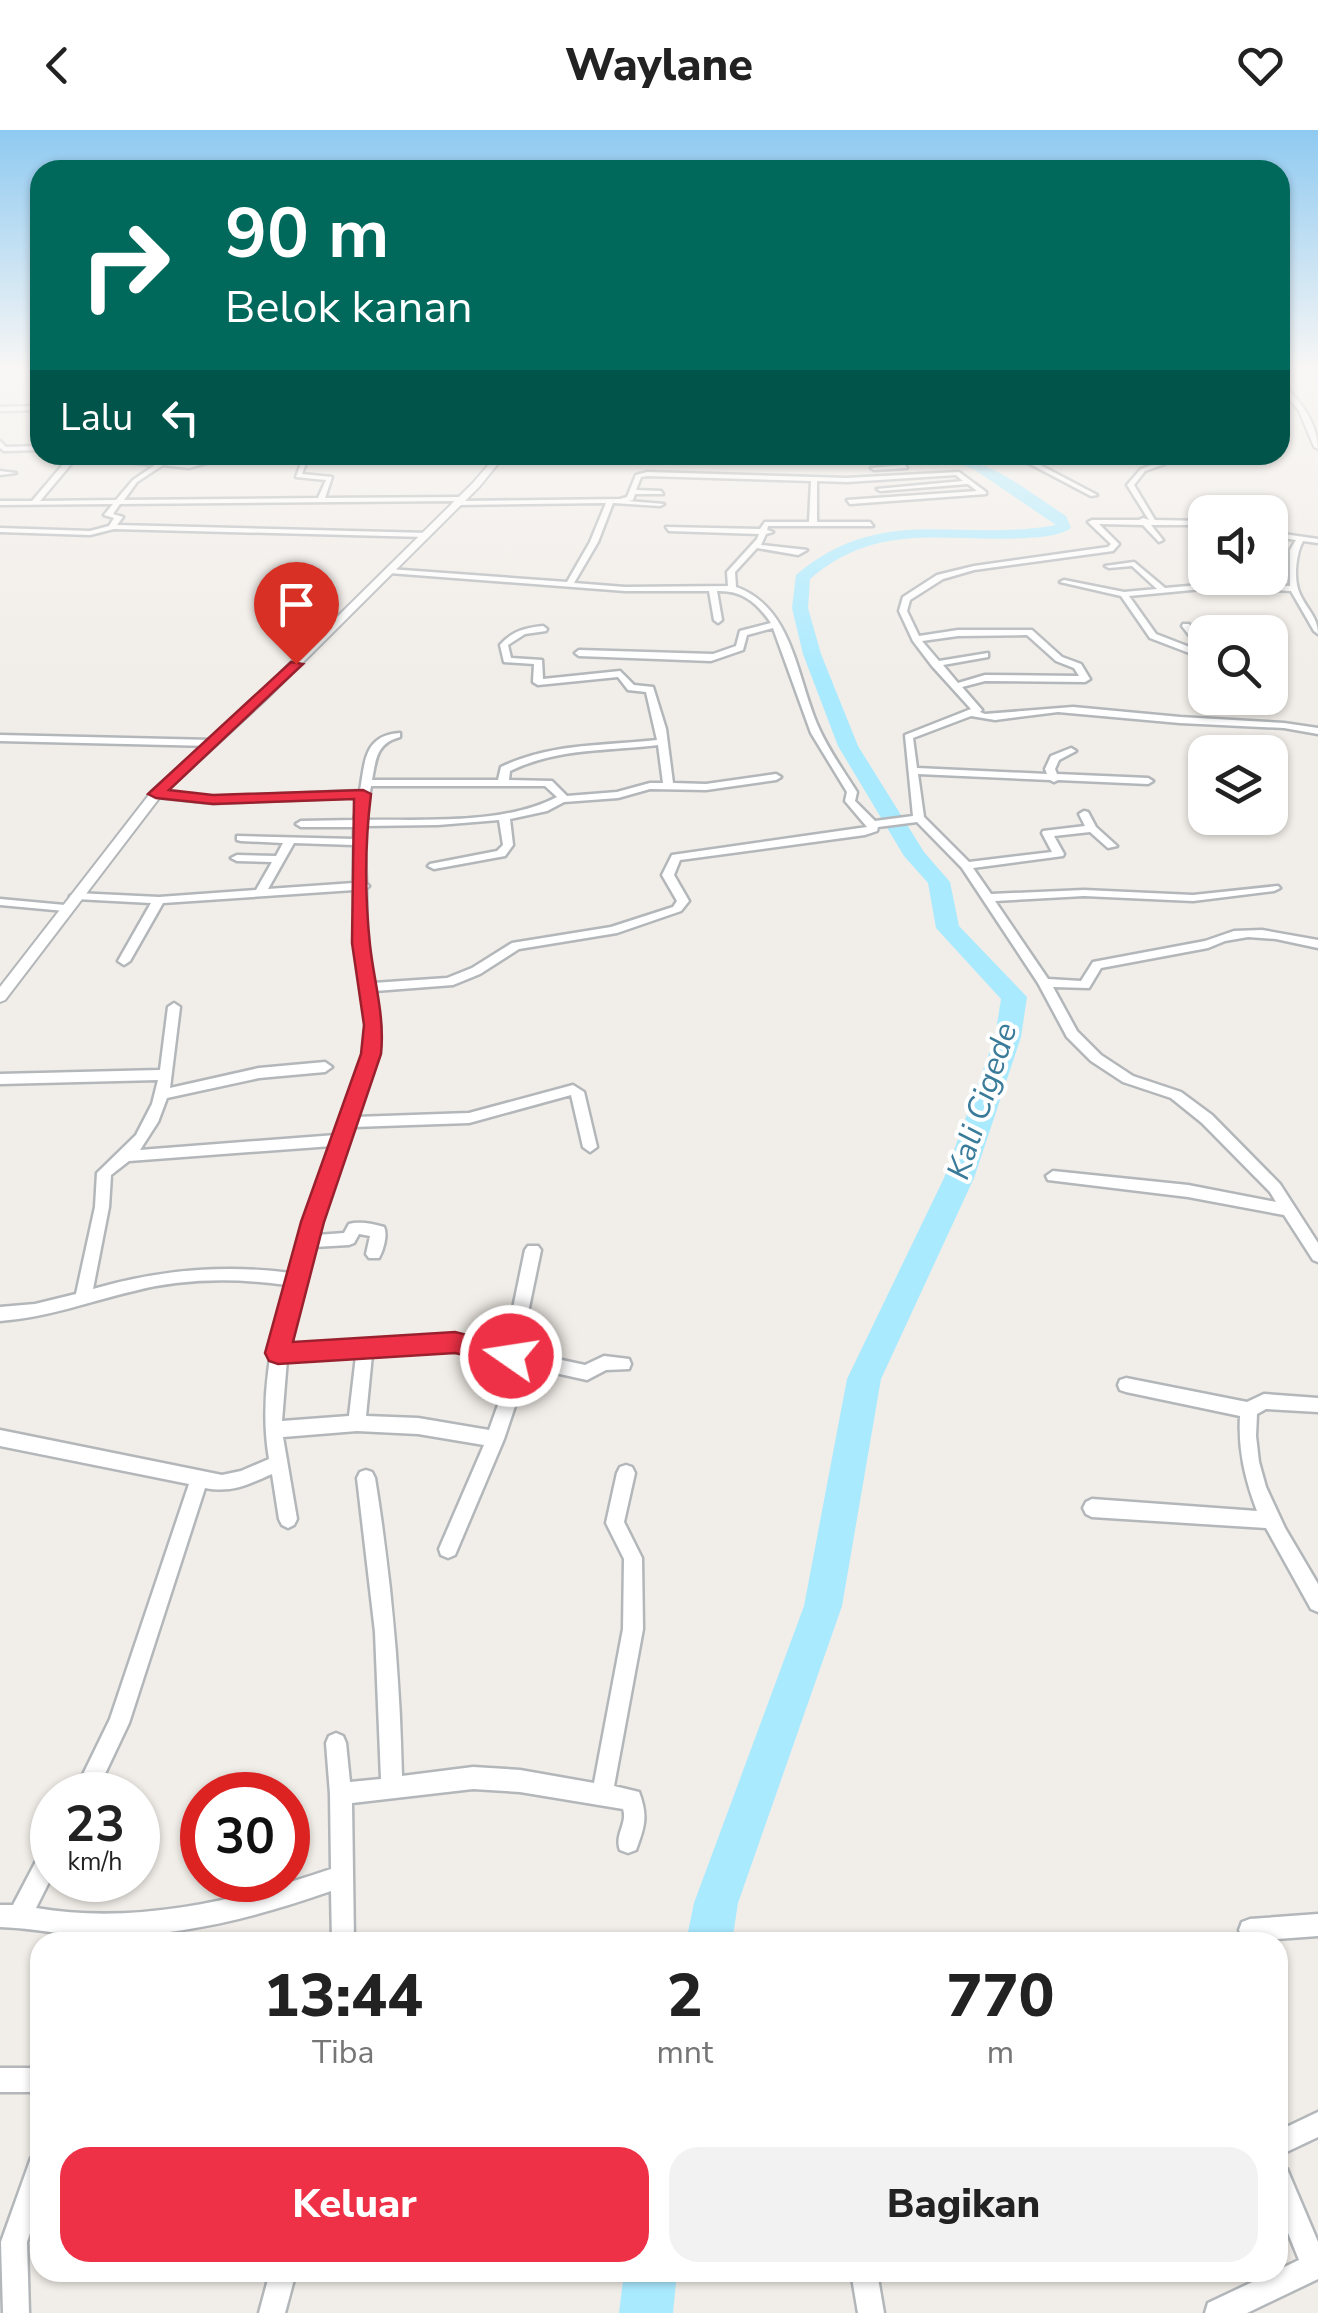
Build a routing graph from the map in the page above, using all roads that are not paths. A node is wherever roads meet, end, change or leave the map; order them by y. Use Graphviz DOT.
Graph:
graph roads {
  1 [pos="61,472"];
  2 [pos="147,472"];
  3 [pos="300,472"];
  4 [pos="485,472"];
  5 [pos="874,472"];
  6 [pos="1049,472"];
  7 [pos="1142,472"];
  8 [pos="0,473"];
  9 [pos="13,473"];
  10 [pos="774,479"];
  11 [pos="874,479"];
  12 [pos="814,480"];
  13 [pos="847,480"];
  14 [pos="972,482"];
  15 [pos="880,489"];
  16 [pos="633,492"];
  17 [pos="661,494"];
  18 [pos="1093,494"];
  19 [pos="774,498"];
  20 [pos="172,500"];
  21 [pos="321,500"];
  22 [pos="880,500"];
  23 [pos="53,501"];
  24 [pos="120,501"];
  25 [pos="457,501"];
  26 [pos="35,502"];
  27 [pos="610,502"];
  28 [pos="850,502"];
  29 [pos="17,503"];
  30 [pos="0,504"];
  31 [pos="660,504"];
  32 [pos="164,509"];
  33 [pos="7,515"];
  34 [pos="158,518"];
  35 [pos="1148,520"];
  36 [pos="1188,522"];
  37 [pos="813,523"];
  38 [pos="849,524"];
  39 [pos="870,524"];
  40 [pos="111,528"];
  41 [pos="127,528"];
  42 [pos="669,529"];
  43 [pos="0,530"];
  44 [pos="26,531"];
  45 [pos="762,532"];
  46 [pos="425,534"];
  47 [pos="833,534"];
  48 [pos="1288,537"];
  49 [pos="1300,539"];
  50 [pos="1159,540"];
  51 [pos="1318,541"];
  52 [pos="756,546"];
  53 [pos="770,548"];
  54 [pos="1109,566"];
  55 [pos="389,572"];
  56 [pos="1112,577"];
  57 [pos="1064,582"];
  58 [pos="569,585"];
  59 [pos="1288,587"];
  60 [pos="713,588"];
  61 [pos="732,588"];
  62 [pos="1188,588"];
  63 [pos="1294,588"];
  64 [pos="1164,591"];
  65 [pos="1126,593"];
  66 [pos="1314,613"];
  67 [pos="718,620"];
  68 [pos="776,624"];
  69 [pos="1186,626"];
  70 [pos="543,629"];
  71 [pos="1188,629"];
  72 [pos="1318,631"];
  73 [pos="916,639"];
  74 [pos="1188,646"];
  75 [pos="579,654"];
  76 [pos="986,656"];
  77 [pos="718,657"];
  78 [pos="665,664"];
  79 [pos="936,664"];
  80 [pos="958,686"];
  81 [pos="975,714"];
  82 [pos="1318,731"];
  83 [pos="397,735"];
  84 [pos="0,738"];
  85 [pos="663,742"];
  86 [pos="212,743"];
  87 [pos="1071,751"];
  88 [pos="913,770"];
  89 [pos="776,777"];
  90 [pos="1054,779"];
  91 [pos="1148,781"];
  92 [pos="503,784"];
  93 [pos="668,785"];
  94 [pos="364,789"];
  95 [pos="156,794"];
  96 [pos="561,799"];
  97 [pos="1084,814"];
  98 [pos="504,816"];
  99 [pos="916,819"];
  100 [pos="359,822"];
  101 [pos="301,824"];
  102 [pos="877,824"];
  103 [pos="1092,829"];
  104 [pos="241,838"];
  105 [pos="290,840"];
  106 [pos="359,842"];
  107 [pos="1112,846"];
  108 [pos="237,858"];
  109 [pos="280,859"];
  110 [pos="434,866"];
  111 [pos="966,866"];
  112 [pos="363,886"];
  113 [pos="1274,888"];
  114 [pos="261,891"];
  115 [pos="76,896"];
  116 [pos="986,898"];
  117 [pos="159,900"];
  118 [pos="0,902"];
  119 [pos="66,908"];
  120 [pos="1318,944"];
  121 [pos="124,961"];
  122 [pos="1044,983"];
  123 [pos="369,987"];
  124 [pos="0,996"];
  125 [pos="174,1007"];
  126 [pos="324,1067"];
  127 [pos="166,1075"];
  128 [pos="0,1079"];
  129 [pos="162,1094"];
  130 [pos="346,1122"];
  131 [pos="340,1140"];
  132 [pos="590,1147"];
  133 [pos="126,1156"];
  134 [pos="1053,1176"];
  135 [pos="1290,1210"];
  136 [pos="308,1241"];
  137 [pos="533,1250"];
  138 [pos="374,1254"];
  139 [pos="1318,1256"];
  140 [pos="297,1280"];
  141 [pos="83,1300"];
  142 [pos="0,1314"];
  143 [pos="366,1347"];
  144 [pos="278,1353"];
  145 [pos="517,1357"];
  146 [pos="623,1364"];
  147 [pos="1126,1385"];
  148 [pos="1318,1406"];
  149 [pos="1248,1410"];
  150 [pos="358,1423"];
  151 [pos="273,1430"];
  152 [pos="0,1438"];
  153 [pos="495,1438"];
  154 [pos="276,1464"];
  155 [pos="626,1473"];
  156 [pos="366,1478"];
  157 [pos="199,1480"];
  158 [pos="1092,1508"];
  159 [pos="288,1518"];
  160 [pos="1270,1520"];
  161 [pos="448,1549"];
  162 [pos="1318,1602"];
  163 [pos="336,1743"];
  164 [pos="95,1772"];
  165 [pos="392,1787"];
  166 [pos="340,1794"];
  167 [pos="602,1795"];
  168 [pos="628,1842"];
  169 [pos="342,1876"];
  170 [pos="30,1886"];
  171 [pos="10,1916"];
  172 [pos="1318,1925"];
  173 [pos="1250,1930"];
  174 [pos="79,1932"];
  175 [pos="90,1932"];
  176 [pos="344,1932"];
  177 [pos="0,2080"];
  178 [pos="30,2080"];
  179 [pos="1318,2124"];
  180 [pos="1288,2139"];
  181 [pos="30,2190"];
  182 [pos="1288,2200"];
  183 [pos="7,2242"];
  184 [pos="1315,2258"];
  185 [pos="1288,2281"];
  186 [pos="280,2282"];
  187 [pos="866,2282"];
  188 [pos="1286,2282"];
  189 [pos="16,2313"];
  190 [pos="272,2313"];
  191 [pos="871,2313"];
  192 [pos="1218,2313"];
  1 -- 26 [label="street"];
  2 -- 24 [label="street"];
  3 -- 21 [label="street"];
  4 -- 25 [label="street"];
  5 -- 11 [label="street"];
  6 -- 18 [label="street"];
  7 -- 35 [label="street"];
  8 -- 9 [label="street"];
  10 -- 12 [label="street"];
  10 -- 16 [label="street"];
  10 -- 19 [label="street"];
  11 -- 13 [label="street"];
  11 -- 14 [label="street"];
  11 -- 15 [label="street"];
  12 -- 13 [label="street"];
  12 -- 37 [label="street"];
  13 -- 28 [label="street"];
  14 -- 15 [label="street"];
  14 -- 22 [label="street"];
  15 -- 22 [label="street"];
  16 -- 17 [label="street"];
  16 -- 27 [label="street"];
  20 -- 21 [label="street"];
  20 -- 24 [label="street"];
  20 -- 32 [label="street"];
  21 -- 25 [label="street"];
  22 -- 28 [label="street"];
  23 -- 24 [label="street"];
  23 -- 26 [label="street"];
  23 -- 44 [label="street"];
  24 -- 40 [label="street"];
  25 -- 27 [label="street"];
  25 -- 46 [label="street"];
  26 -- 29 [label="street"];
  27 -- 31 [label="street"];
  27 -- 58 [label="street"];
  28 -- 38 [label="street"];
  29 -- 30 [label="street"];
  29 -- 33 [label="street"];
  34 -- 41 [label="street"];
  35 -- 36 [label="street"];
  35 -- 50 [label="street"];
  35 -- 73 [label="street"];
  37 -- 38 [label="street"];
  37 -- 45 [label="street"];
  38 -- 39 [label="street"];
  40 -- 41 [label="street"];
  40 -- 44 [label="street"];
  41 -- 46 [label="street"];
  42 -- 45 [label="street"];
  43 -- 44 [label="street"];
  45 -- 47 [label="street"];
  45 -- 52 [label="street"];
  46 -- 55 [label="street"];
  48 -- 49 [label="street"];
  49 -- 51 [label="street"];
  49 -- 63 [label="street"];
  52 -- 53 [label="street"];
  52 -- 61 [label="street"];
  54 -- 64 [label="street"];
  55 -- 58 [label="street"];
  55 -- 86 [label="street"];
  56 -- 65 [label="street"];
  57 -- 65 [label="street"];
  58 -- 60 [label="street"];
  59 -- 63 [label="street"];
  60 -- 61 [label="street"];
  60 -- 67 [label="street"];
  61 -- 68 [label="street"];
  62 -- 64 [label="street"];
  63 -- 66 [label="street"];
  64 -- 65 [label="street"];
  65 -- 74 [label="street"];
  66 -- 72 [label="street"];
  68 -- 77 [label="street"];
  68 -- 102 [label="street"];
  69 -- 71 [label="street"];
  70 -- 85 [label="street"];
  73 -- 79 [label="street"];
  73 -- 80 [label="street"];
  75 -- 77 [label="street"];
  76 -- 79 [label="street"];
  77 -- 78 [label="street"];
  79 -- 80 [label="street"];
  80 -- 81 [label="street"];
  81 -- 82 [label="street"];
  81 -- 88 [label="street"];
  83 -- 94 [label="street"];
  84 -- 86 [label="street"];
  85 -- 92 [label="street"];
  85 -- 93 [label="street"];
  86 -- 95 [label="street"];
  87 -- 90 [label="street"];
  88 -- 90 [label="street"];
  88 -- 99 [label="street"];
  89 -- 93 [label="street"];
  90 -- 91 [label="street"];
  92 -- 94 [label="street"];
  92 -- 96 [label="street"];
  93 -- 96 [label="street"];
  94 -- 95 [label="street"];
  94 -- 100 [label="street"];
  95 -- 115 [label="street"];
  96 -- 98 [label="street"];
  97 -- 103 [label="street"];
  98 -- 100 [label="street"];
  98 -- 110 [label="street"];
  99 -- 102 [label="street"];
  99 -- 111 [label="street"];
  100 -- 101 [label="street"];
  100 -- 106 [label="street"];
  102 -- 123 [label="street"];
  103 -- 107 [label="street"];
  103 -- 111 [label="street"];
  104 -- 105 [label="street"];
  105 -- 106 [label="street"];
  105 -- 109 [label="street"];
  106 -- 112 [label="street"];
  108 -- 109 [label="street"];
  109 -- 114 [label="street"];
  111 -- 116 [label="street"];
  112 -- 114 [label="street"];
  112 -- 123 [label="street"];
  113 -- 116 [label="street"];
  114 -- 117 [label="street"];
  115 -- 117 [label="street"];
  115 -- 119 [label="street"];
  116 -- 122 [label="street"];
  117 -- 121 [label="street"];
  118 -- 119 [label="street"];
  119 -- 124 [label="street"];
  120 -- 122 [label="street"];
  122 -- 135 [label="street"];
  123 -- 130 [label="street"];
  125 -- 127 [label="street"];
  126 -- 129 [label="street"];
  127 -- 128 [label="street"];
  127 -- 129 [label="street"];
  129 -- 133 [label="street"];
  130 -- 131 [label="street"];
  130 -- 132 [label="street"];
  131 -- 133 [label="street"];
  131 -- 136 [label="street"];
  133 -- 141 [label="street"];
  134 -- 135 [label="street"];
  135 -- 139 [label="street"];
  136 -- 138 [label="street"];
  136 -- 140 [label="street"];
  137 -- 145 [label="street"];
  140 -- 141 [label="street"];
  140 -- 144 [label="street"];
  141 -- 142 [label="street"];
  143 -- 144 [label="street"];
  143 -- 145 [label="street"];
  143 -- 150 [label="street"];
  144 -- 151 [label="street"];
  145 -- 146 [label="street"];
  145 -- 153 [label="street"];
  147 -- 149 [label="street"];
  148 -- 149 [label="street"];
  149 -- 160 [label="street"];
  150 -- 151 [label="street"];
  150 -- 153 [label="street"];
  151 -- 154 [label="street"];
  152 -- 157 [label="street"];
  153 -- 161 [label="street"];
  154 -- 157 [label="street"];
  154 -- 159 [label="street"];
  155 -- 167 [label="street"];
  156 -- 165 [label="street"];
  157 -- 164 [label="street"];
  158 -- 160 [label="street"];
  160 -- 162 [label="street"];
  163 -- 166 [label="street"];
  165 -- 166 [label="street"];
  165 -- 167 [label="street"];
  166 -- 169 [label="street"];
  167 -- 168 [label="street"];
  169 -- 175 [label="street"];
  169 -- 176 [label="street"];
  170 -- 171 [label="street"];
  171 -- 174 [label="street"];
  172 -- 173 [label="street"];
  177 -- 178 [label="street"];
  179 -- 180 [label="street"];
  181 -- 183 [label="street"];
  182 -- 184 [label="street"];
  183 -- 189 [label="street"];
  184 -- 185 [label="street"];
  186 -- 190 [label="street"];
  187 -- 191 [label="street"];
  188 -- 192 [label="street"];
}
